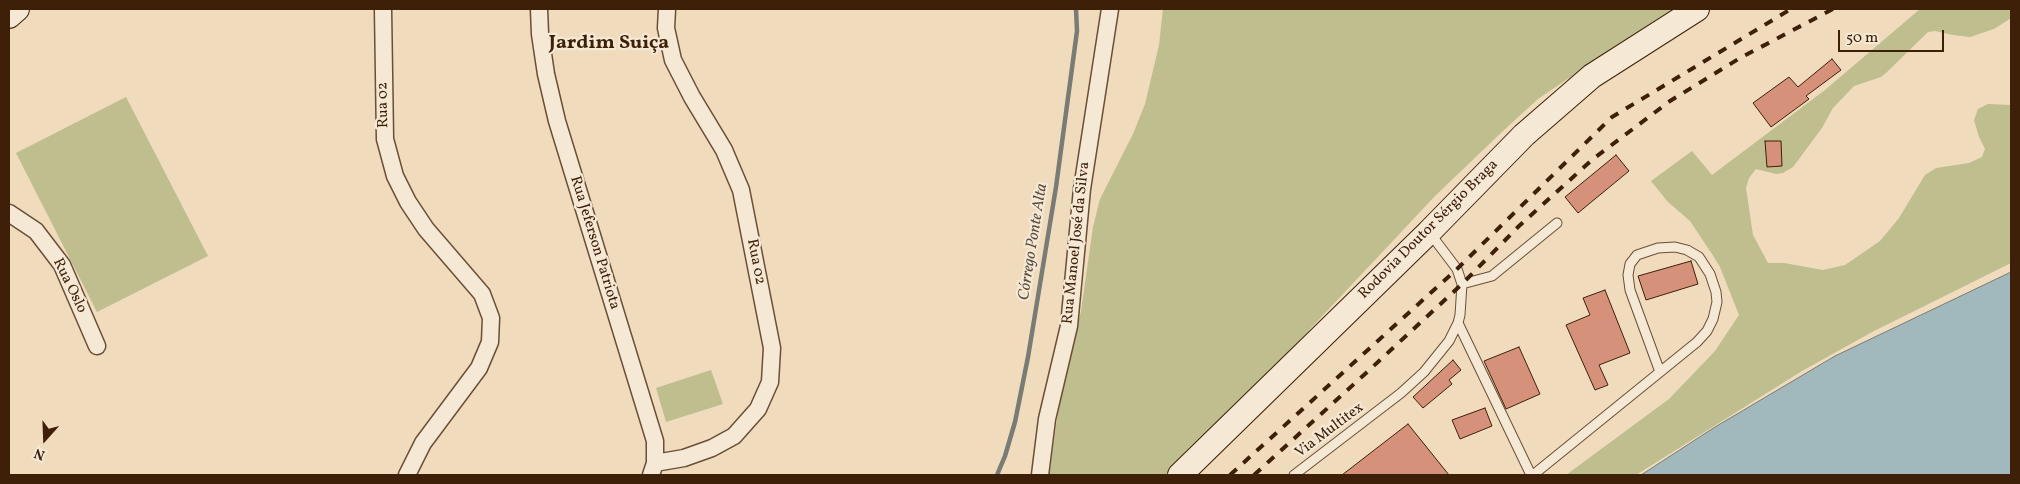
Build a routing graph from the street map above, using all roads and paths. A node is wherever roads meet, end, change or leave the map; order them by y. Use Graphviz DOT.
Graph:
graph roads {
  1 [pos="17,9"];
  2 [pos="383,9"];
  3 [pos="539,9"];
  4 [pos="666,9"];
  5 [pos="1110,9"];
  6 [pos="1696,9"];
  7 [pos="9,16"];
  8 [pos="9,213"];
  9 [pos="1557,223"];
  10 [pos="1429,232"];
  11 [pos="1462,284"];
  12 [pos="1458,324"];
  13 [pos="97,346"];
  14 [pos="1660,372"];
  15 [pos="653,469"];
  16 [pos="409,474"];
  17 [pos="1040,475"];
  18 [pos="1180,475"];
  19 [pos="1294,475"];
  20 [pos="1532,475"];
  1 -- 7 [label="main road"];
  2 -- 16 [label="street, Rua 02"];
  3 -- 15 [label="street, Rua Jeferson Patriota"];
  4 -- 15 [label="street, Rua 02"];
  5 -- 17 [label="street, Rua Manoel José da Silva"];
  6 -- 10 [label="main road, Rodovia Doutor Sérgio Braga"];
  8 -- 13 [label="street, Rua Oslo"];
  9 -- 11 [label="lane"];
  10 -- 11 [label="lane"];
  10 -- 18 [label="main road, Rodovia Doutor Sérgio Braga"];
  11 -- 12 [label="lane"];
  12 -- 19 [label="lane, Via Multitex"];
  12 -- 20 [label="lane"];
  14 -- 14 [label="lane"];
  14 -- 20 [label="lane"];
}
